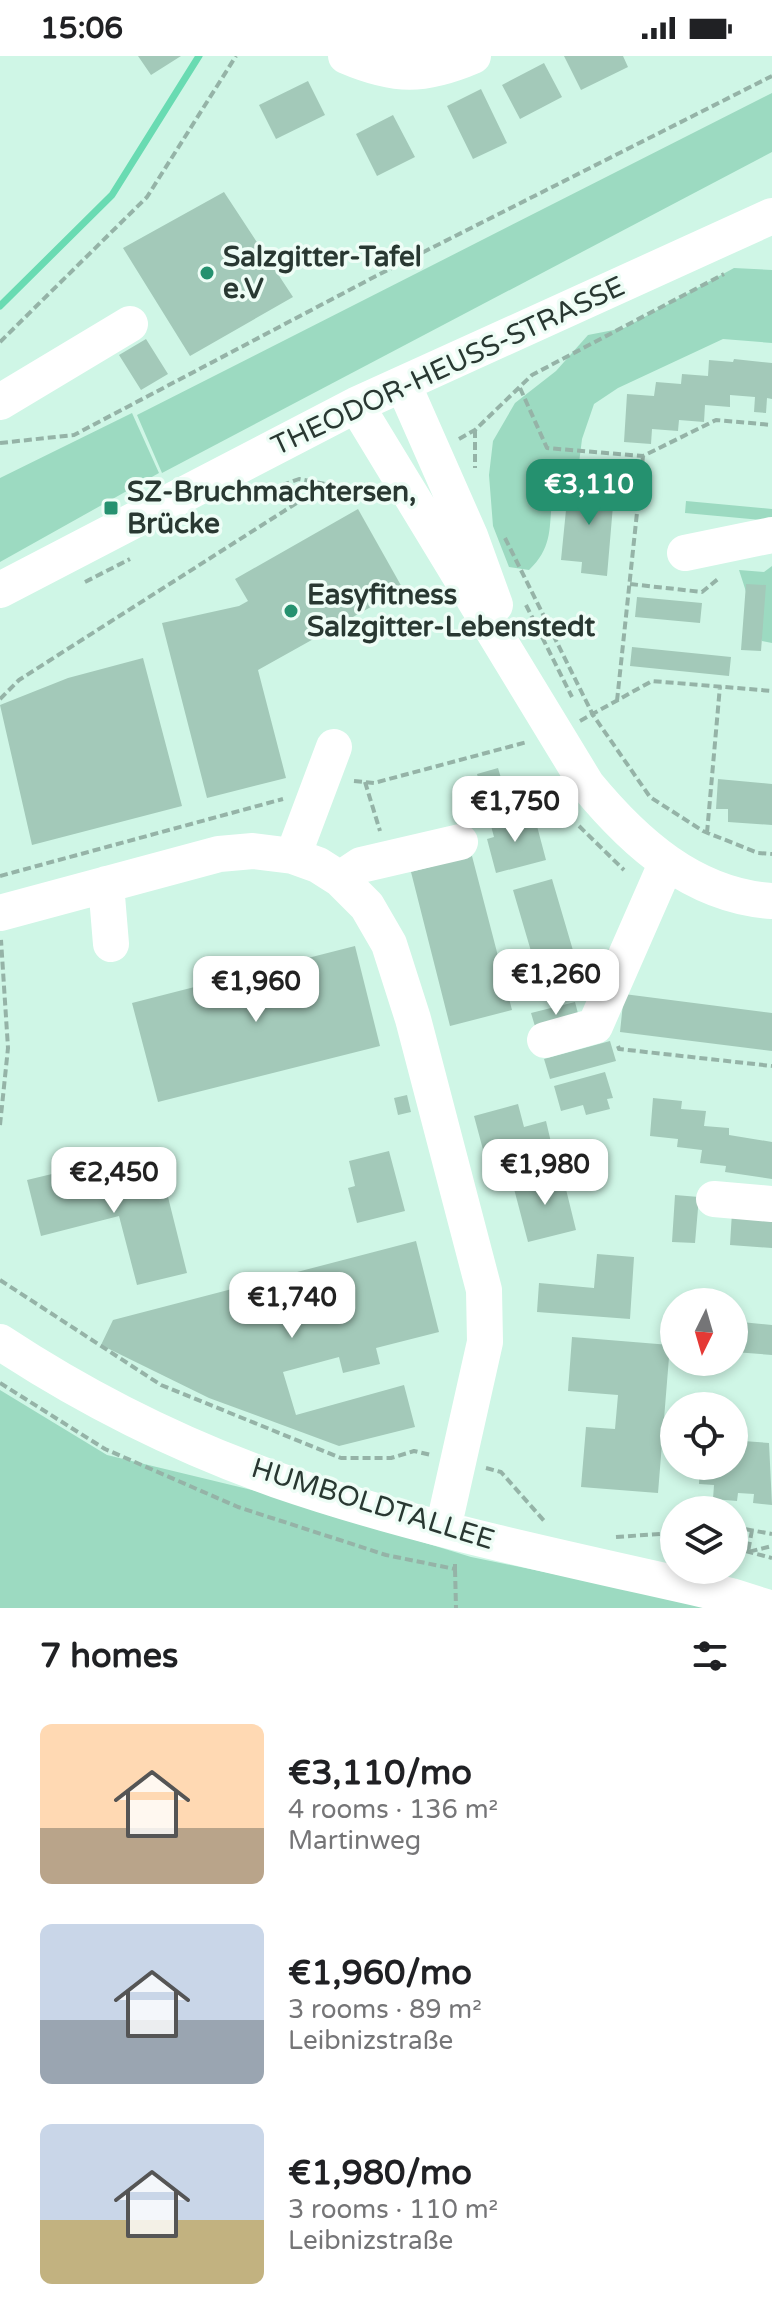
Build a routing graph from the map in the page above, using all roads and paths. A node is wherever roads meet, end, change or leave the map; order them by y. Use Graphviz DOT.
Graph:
graph roads {
  1 [pos="236,56"];
  2 [pos="346,56"];
  3 [pos="473,56"];
  4 [pos="772,76"];
  5 [pos="772,216"];
  6 [pos="730,271"];
  7 [pos="130,324"];
  8 [pos="0,342"];
  9 [pos="403,384"];
  10 [pos="520,388"];
  11 [pos="0,402"];
  12 [pos="356,405"];
  13 [pos="772,425"];
  14 [pos="0,443"];
  15 [pos="643,456"];
  16 [pos="478,480"];
  17 [pos="329,483"];
  18 [pos="357,490"];
  19 [pos="238,503"];
  20 [pos="502,532"];
  21 [pos="772,535"];
  22 [pos="685,553"];
  23 [pos="132,558"];
  24 [pos="79,584"];
  25 [pos="0,590"];
  26 [pos="514,659"];
  27 [pos="720,686"];
  28 [pos="772,691"];
  29 [pos="0,699"];
  30 [pos="617,701"];
  31 [pos="593,715"];
  32 [pos="334,747"];
  33 [pos="707,833"];
  34 [pos="460,842"];
  35 [pos="772,854"];
  36 [pos="293,856"];
  37 [pos="666,864"];
  38 [pos="340,879"];
  39 [pos="106,884"];
  40 [pos="772,901"];
  41 [pos="0,913"];
  42 [pos="1,934"];
  43 [pos="111,944"];
  44 [pos="606,1001"];
  45 [pos="545,1040"];
  46 [pos="772,1066"];
  47 [pos="0,1125"];
  48 [pos="714,1199"];
  49 [pos="772,1204"];
  50 [pos="0,1280"];
  51 [pos="0,1342"];
  52 [pos="458,1462"];
  53 [pos="550,1526"];
  54 [pos="443,1529"];
  55 [pos="748,1529"];
  56 [pos="752,1530"];
  57 [pos="660,1534"];
  58 [pos="772,1534"];
  59 [pos="605,1538"];
  60 [pos="772,1546"];
  61 [pos="748,1552"];
  62 [pos="772,1558"];
  63 [pos="455,1569"];
  64 [pos="456,1608"];
  65 [pos="769,1608"];
  1 -- 8 [label="path"];
  2 -- 3 [label="street"];
  4 -- 14 [label="path"];
  5 -- 9 [label="street, THEODOR-HEUSS-STRASSE"];
  6 -- 10 [label="path"];
  7 -- 11 [label="street"];
  9 -- 12 [label="street, THEODOR-HEUSS-STRASSE"];
  9 -- 26 [label="street"];
  10 -- 15 [label="path"];
  10 -- 16 [label="path"];
  12 -- 25 [label="street, THEODOR-HEUSS-STRASSE"];
  12 -- 26 [label="street"];
  13 -- 15 [label="path"];
  15 -- 30 [label="path"];
  17 -- 18 [label="path"];
  17 -- 19 [label="path"];
  17 -- 29 [label="path"];
  20 -- 31 [label="path"];
  21 -- 22 [label="street"];
  23 -- 24 [label="path"];
  26 -- 37 [label="street"];
  27 -- 28 [label="path"];
  27 -- 30 [label="path"];
  27 -- 33 [label="path"];
  30 -- 31 [label="path"];
  31 -- 33 [label="path"];
  32 -- 36 [label="street"];
  33 -- 35 [label="path"];
  34 -- 38 [label="street"];
  36 -- 38 [label="street"];
  36 -- 39 [label="street"];
  37 -- 40 [label="street"];
  37 -- 44 [label="street"];
  38 -- 52 [label="street"];
  39 -- 41 [label="street"];
  39 -- 43 [label="street"];
  42 -- 47 [label="path"];
  44 -- 45 [label="street"];
  44 -- 46 [label="path"];
  48 -- 49 [label="street"];
  50 -- 52 [label="path"];
  51 -- 54 [label="street, HUMBOLDTALLEE"];
  52 -- 53 [label="path"];
  52 -- 54 [label="street"];
  54 -- 65 [label="street, HUMBOLDTALLEE"];
  55 -- 56 [label="path"];
  56 -- 58 [label="path"];
  56 -- 61 [label="path"];
  57 -- 59 [label="path"];
  60 -- 61 [label="path"];
  61 -- 62 [label="path"];
  63 -- 64 [label="path"];
}
